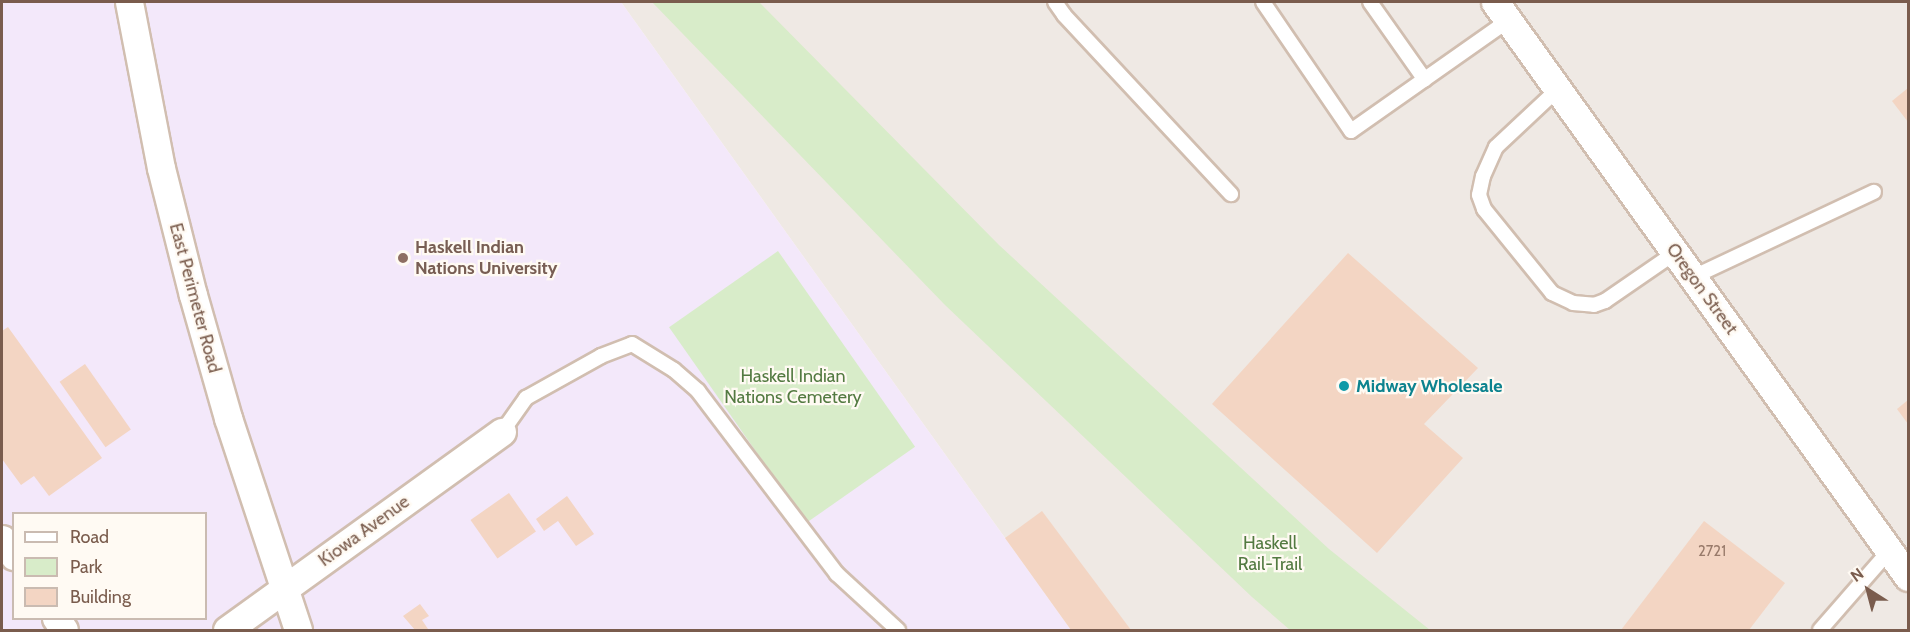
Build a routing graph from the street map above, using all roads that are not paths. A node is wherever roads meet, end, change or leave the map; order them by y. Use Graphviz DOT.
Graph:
graph roads {
  1 [pos="129,2"];
  2 [pos="1055,2"];
  3 [pos="1263,2"];
  4 [pos="1370,2"];
  5 [pos="1502,11"];
  6 [pos="1425,80"];
  7 [pos="1558,89"];
  8 [pos="1874,192"];
  9 [pos="1231,194"];
  10 [pos="1676,252"];
  11 [pos="1693,277"];
  12 [pos="502,432"];
  13 [pos="2,539"];
  14 [pos="1890,550"];
  15 [pos="12,553"];
  16 [pos="1908,577"];
  17 [pos="285,589"];
  18 [pos="227,630"];
  19 [pos="298,630"];
  20 [pos="898,630"];
  21 [pos="1820,630"];
  1 -- 17 [label="street, East Perimeter Road"];
  2 -- 9 [label="lane"];
  3 -- 6 [label="lane"];
  4 -- 6 [label="lane"];
  5 -- 6 [label="lane"];
  5 -- 7 [label="street, Oregon Street"];
  7 -- 10 [label="street, Oregon Street"];
  7 -- 10 [label="lane"];
  8 -- 11 [label="lane"];
  10 -- 11 [label="street, Oregon Street"];
  11 -- 14 [label="street, Oregon Street"];
  12 -- 17 [label="street, Kiowa Avenue"];
  12 -- 20 [label="lane"];
  13 -- 15 [label="street"];
  14 -- 16 [label="street, Oregon Street"];
  14 -- 21 [label="lane"];
  17 -- 18 [label="street, Kiowa Avenue"];
  17 -- 19 [label="street, East Perimeter Road"];
}
